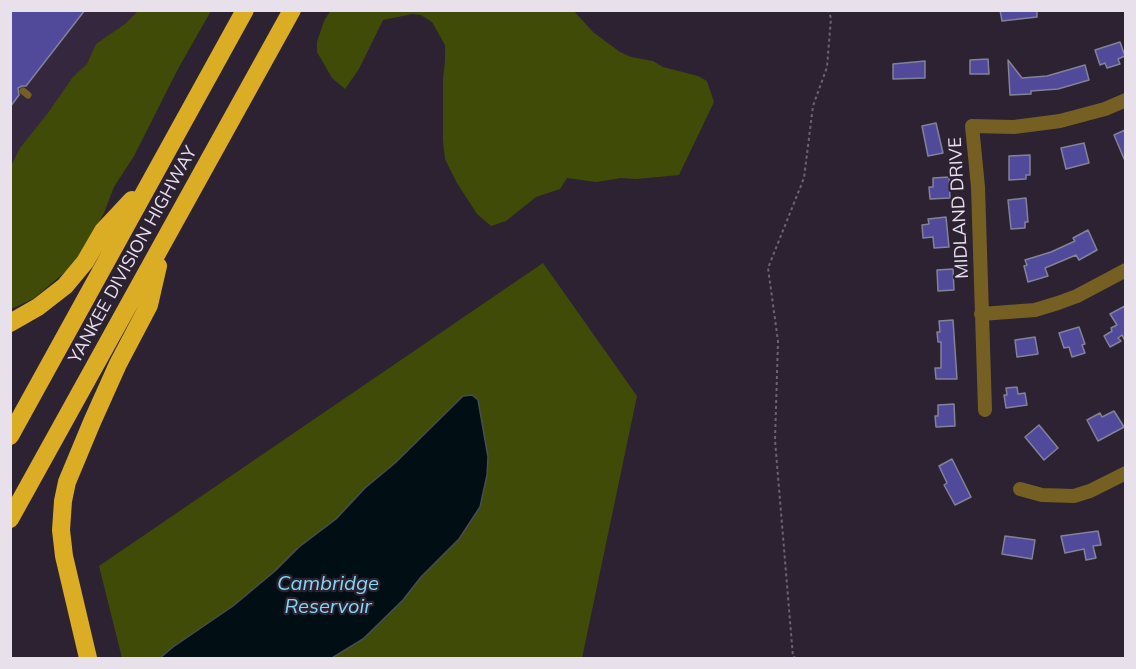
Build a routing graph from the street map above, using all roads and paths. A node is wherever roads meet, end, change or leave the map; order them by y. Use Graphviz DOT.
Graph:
graph roads {
  1 [pos="245,10"];
  2 [pos="292,10"];
  3 [pos="828,10"];
  4 [pos="1125,100"];
  5 [pos="152,179"];
  6 [pos="164,242"];
  7 [pos="1125,270"];
  8 [pos="981,314"];
  9 [pos="10,323"];
  10 [pos="986,410"];
  11 [pos="10,436"];
  12 [pos="1125,473"];
  13 [pos="1020,489"];
  14 [pos="10,519"];
  15 [pos="88,658"];
  16 [pos="796,658"];
  1 -- 5 [label="highway, YANKEE DIVISION HIGHWAY"];
  2 -- 6 [label="highway, YANKEE DIVISION HIGHWAY"];
  3 -- 16 [label="path"];
  4 -- 8 [label="street, MIDLAND DRIVE"];
  5 -- 9 [label="highway"];
  5 -- 11 [label="highway, YANKEE DIVISION HIGHWAY"];
  6 -- 14 [label="highway, YANKEE DIVISION HIGHWAY"];
  6 -- 15 [label="highway"];
  7 -- 8 [label="street"];
  8 -- 10 [label="street, MIDLAND DRIVE"];
  12 -- 13 [label="street"];
}
